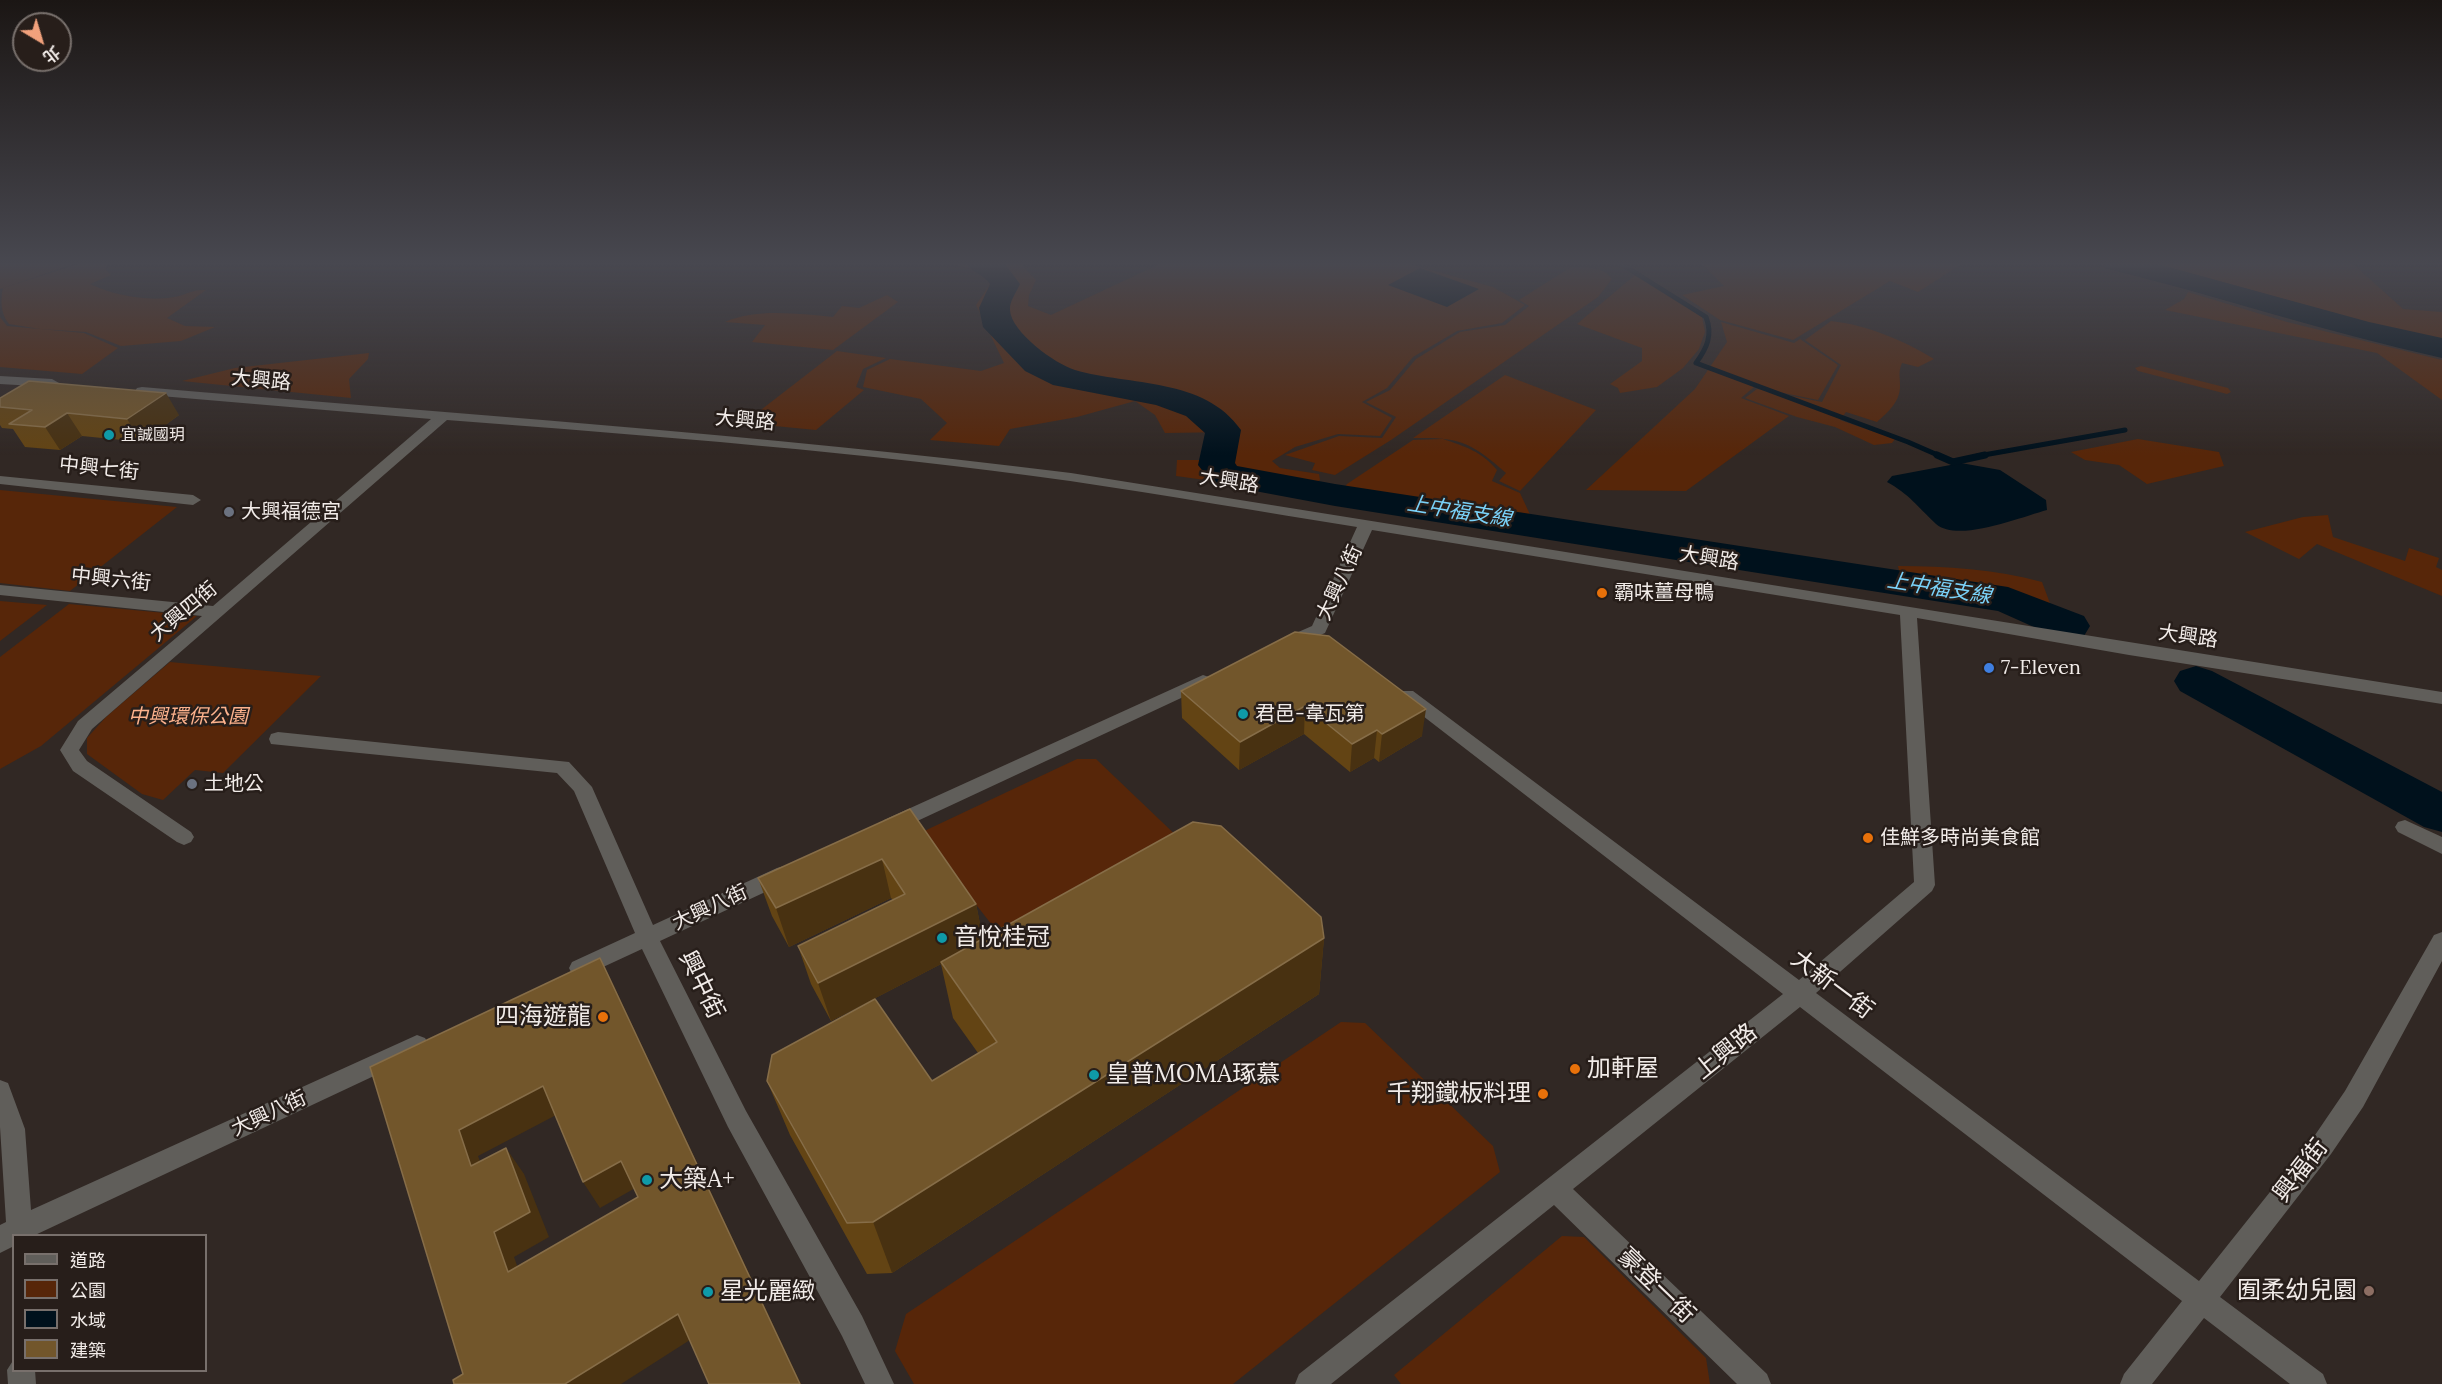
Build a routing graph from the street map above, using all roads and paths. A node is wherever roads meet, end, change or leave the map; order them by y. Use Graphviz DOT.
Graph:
graph roads {
  1 [pos="0,380"];
  2 [pos="65,384"];
  3 [pos="124,390"];
  4 [pos="442,416"];
  5 [pos="0,480"];
  6 [pos="193,500"];
  7 [pos="1366,525"];
  8 [pos="0,590"];
  9 [pos="1908,611"];
  10 [pos="217,612"];
  11 [pos="1319,629"];
  12 [pos="1338,643"];
  13 [pos="1267,652"];
  14 [pos="1225,671"];
  15 [pos="1386,679"];
  16 [pos="2442,698"];
  17 [pos="278,739"];
  18 [pos="2405,827"];
  19 [pos="877,831"];
  20 [pos="184,837"];
  21 [pos="2442,846"];
  22 [pos="803,865"];
  23 [pos="647,937"];
  24 [pos="2442,941"];
  25 [pos="560,978"];
  26 [pos="1798,994"];
  27 [pos="436,1036"];
  28 [pos="0,1091"];
  29 [pos="1555,1189"];
  30 [pos="14,1234"];
  31 [pos="16,1234"];
  32 [pos="2201,1299"];
  33 [pos="880,1384"];
  34 [pos="1309,1384"];
  35 [pos="1758,1384"];
  36 [pos="2134,1384"];
  37 [pos="2313,1384"];
  1 -- 2 [label="street"];
  3 -- 4 [label="street, 大興路"];
  4 -- 7 [label="street, 大興路"];
  4 -- 10 [label="street, 大興四街"];
  5 -- 6 [label="street, 中興七街"];
  7 -- 9 [label="street, 大興路"];
  7 -- 11 [label="street, 大興八街"];
  8 -- 10 [label="street, 中興六街"];
  9 -- 16 [label="street, 大興路"];
  9 -- 26 [label="street, 上興路"];
  10 -- 20 [label="street, 大興四街"];
  11 -- 12 [label="street"];
  11 -- 13 [label="street, 大興八街"];
  14 -- 19 [label="street"];
  15 -- 26 [label="street, 大新一街"];
  17 -- 23 [label="street, 興中街"];
  18 -- 21 [label="street"];
  22 -- 23 [label="street, 大興八街"];
  23 -- 25 [label="street, 大興八街"];
  23 -- 33 [label="street, 興中街"];
  24 -- 32 [label="street, 興福街"];
  26 -- 29 [label="street, 上興路"];
  26 -- 32 [label="street, 大新一街"];
  27 -- 31 [label="street, 大興八街"];
  28 -- 30 [label="street"];
  29 -- 34 [label="street, 上興路"];
  29 -- 35 [label="street, 豪登一街"];
  32 -- 36 [label="street, 興福街"];
  32 -- 37 [label="street, 大新一街"];
}
